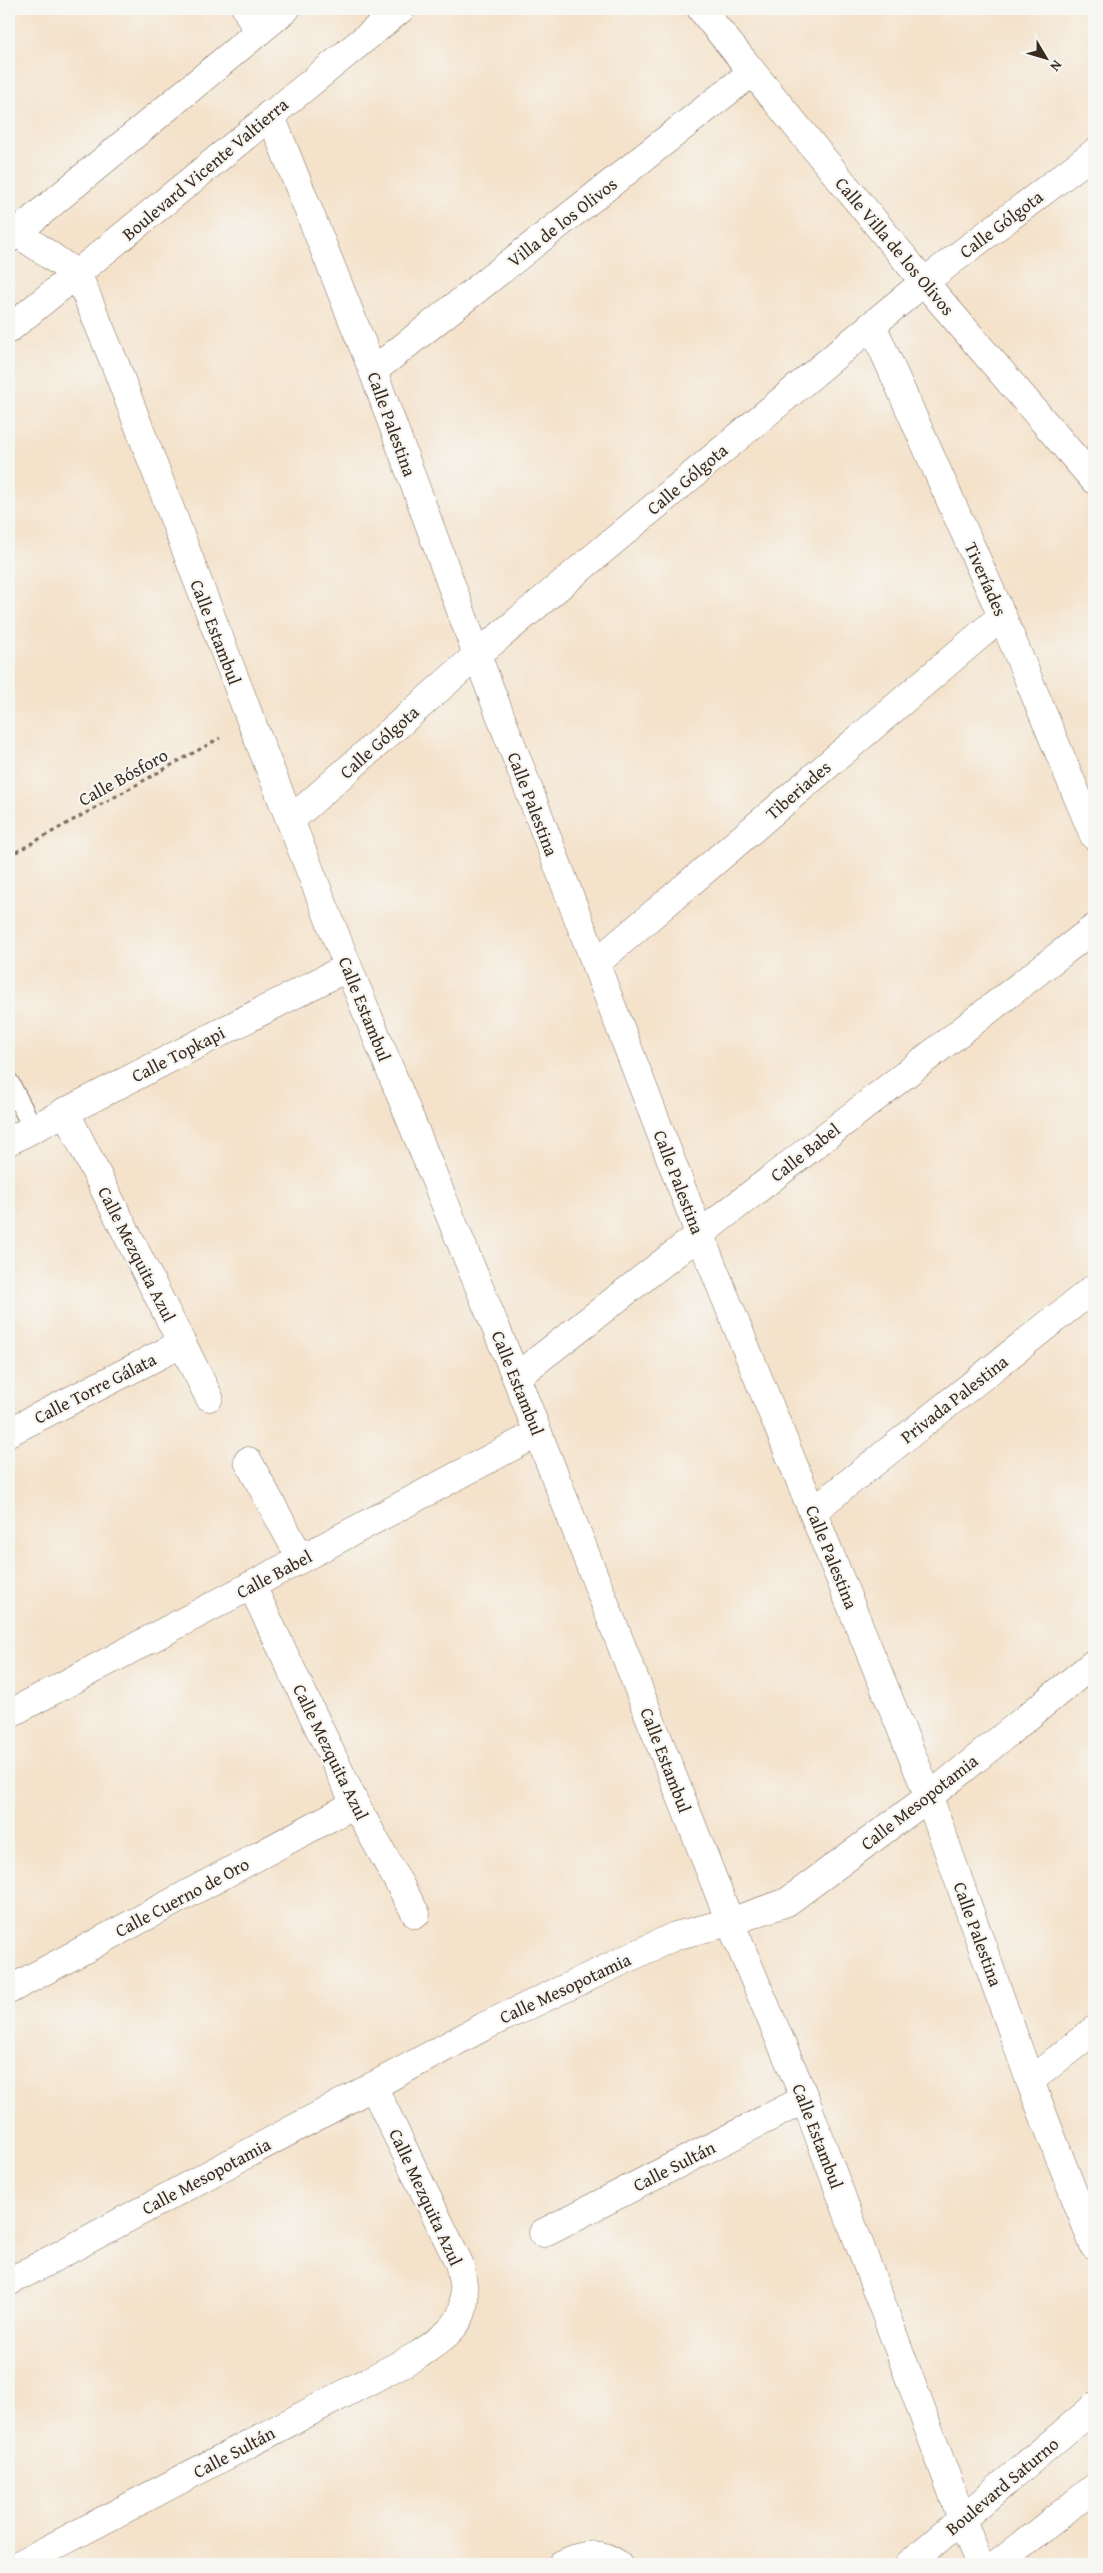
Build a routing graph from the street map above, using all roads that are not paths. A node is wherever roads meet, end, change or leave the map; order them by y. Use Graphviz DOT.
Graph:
graph roads {
  1 [pos="286,9"];
  2 [pos="401,9"];
  3 [pos="701,9"];
  4 [pos="252,20"];
  5 [pos="751,73"];
  6 [pos="270,114"];
  7 [pos="1094,153"];
  8 [pos="11,233"];
  9 [pos="78,275"];
  10 [pos="924,282"];
  11 [pos="872,324"];
  12 [pos="9,329"];
  13 [pos="373,371"];
  14 [pos="1094,480"];
  15 [pos="1002,616"];
  16 [pos="477,655"];
  17 [pos="291,820"];
  18 [pos="1094,836"];
  19 [pos="1094,928"];
  20 [pos="595,964"];
  21 [pos="348,968"];
  22 [pos="9,1082"];
  23 [pos="65,1111"];
  24 [pos="33,1128"];
  25 [pos="9,1141"];
  26 [pos="699,1233"];
  27 [pos="1094,1288"];
  28 [pos="181,1344"];
  29 [pos="516,1377"];
  30 [pos="209,1397"];
  31 [pos="9,1432"];
  32 [pos="538,1433"];
  33 [pos="248,1461"];
  34 [pos="813,1511"];
  35 [pos="302,1559"];
  36 [pos="252,1586"];
  37 [pos="1094,1663"];
  38 [pos="9,1714"];
  39 [pos="929,1797"];
  40 [pos="355,1804"];
  41 [pos="416,1914"];
  42 [pos="730,1922"];
  43 [pos="9,1990"];
  44 [pos="1094,2030"];
  45 [pos="1030,2081"];
  46 [pos="373,2086"];
  47 [pos="805,2099"];
  48 [pos="543,2233"];
  49 [pos="1094,2246"];
  50 [pos="9,2282"];
  51 [pos="446,2336"];
  52 [pos="1094,2407"];
  53 [pos="1094,2488"];
  54 [pos="962,2520"];
  55 [pos="20,2564"];
  56 [pos="562,2564"];
  57 [pos="618,2564"];
  58 [pos="909,2564"];
  59 [pos="979,2564"];
  60 [pos="998,2564"];
  1 -- 4 [label="street"];
  2 -- 6 [label="street, Boulevard Vicente Valtierra"];
  3 -- 5 [label="street, Calle Villa de los Olivos"];
  4 -- 8 [label="street"];
  5 -- 10 [label="street, Calle Villa de los Olivos"];
  5 -- 13 [label="street, Villa de los Olivos"];
  6 -- 9 [label="street, Boulevard Vicente Valtierra"];
  6 -- 13 [label="street, Calle Palestina"];
  7 -- 10 [label="street, Calle Gólgota"];
  8 -- 9 [label="street"];
  9 -- 12 [label="street, Boulevard Vicente Valtierra"];
  9 -- 17 [label="street, Calle Estambul"];
  10 -- 11 [label="street, Calle Gólgota"];
  10 -- 14 [label="street, Calle Villa de los Olivos"];
  11 -- 15 [label="street, Tiveríades"];
  11 -- 16 [label="street, Calle Gólgota"];
  13 -- 16 [label="street, Calle Palestina"];
  15 -- 18 [label="street, Tiveríades"];
  15 -- 20 [label="street, Tiberiades"];
  16 -- 17 [label="street, Calle Gólgota"];
  16 -- 20 [label="street, Calle Palestina"];
  17 -- 21 [label="street, Calle Estambul"];
  19 -- 26 [label="street, Calle Babel"];
  20 -- 26 [label="street, Calle Palestina"];
  21 -- 23 [label="street, Calle Topkapi"];
  21 -- 29 [label="street, Calle Estambul"];
  22 -- 24 [label="lane"];
  23 -- 24 [label="street, Calle Topkapi"];
  23 -- 28 [label="street, Calle Mezquita Azul"];
  24 -- 25 [label="street, Calle Topkapi"];
  26 -- 29 [label="street, Calle Babel"];
  26 -- 34 [label="street, Calle Palestina"];
  27 -- 34 [label="street, Privada Palestina"];
  28 -- 30 [label="street, Calle Mezquita Azul"];
  28 -- 31 [label="street, Calle Torre Gálata"];
  29 -- 32 [label="street, Calle Estambul"];
  32 -- 35 [label="street, Calle Babel"];
  32 -- 42 [label="street, Calle Estambul"];
  33 -- 35 [label="street"];
  34 -- 39 [label="street, Calle Palestina"];
  35 -- 36 [label="street, Calle Babel"];
  36 -- 38 [label="street, Calle Babel"];
  36 -- 40 [label="street, Calle Mezquita Azul"];
  37 -- 39 [label="street, Calle Mesopotamia"];
  39 -- 42 [label="street, Calle Mesopotamia"];
  39 -- 45 [label="street, Calle Palestina"];
  40 -- 41 [label="street, Calle Mezquita Azul"];
  40 -- 43 [label="street, Calle Cuerno de Oro"];
  42 -- 46 [label="street, Calle Mesopotamia"];
  42 -- 47 [label="street, Calle Estambul"];
  44 -- 45 [label="street"];
  45 -- 49 [label="street, Calle Palestina"];
  46 -- 50 [label="street, Calle Mesopotamia"];
  46 -- 51 [label="street, Calle Mezquita Azul"];
  47 -- 48 [label="street, Calle Sultán"];
  47 -- 54 [label="street, Calle Estambul"];
  51 -- 55 [label="street, Calle Sultán"];
  52 -- 54 [label="street, Boulevard Saturno"];
  53 -- 60 [label="street"];
  54 -- 58 [label="street, Boulevard Saturno"];
  54 -- 59 [label="street, Calle Estambul"];
  56 -- 57 [label="street"];
}
